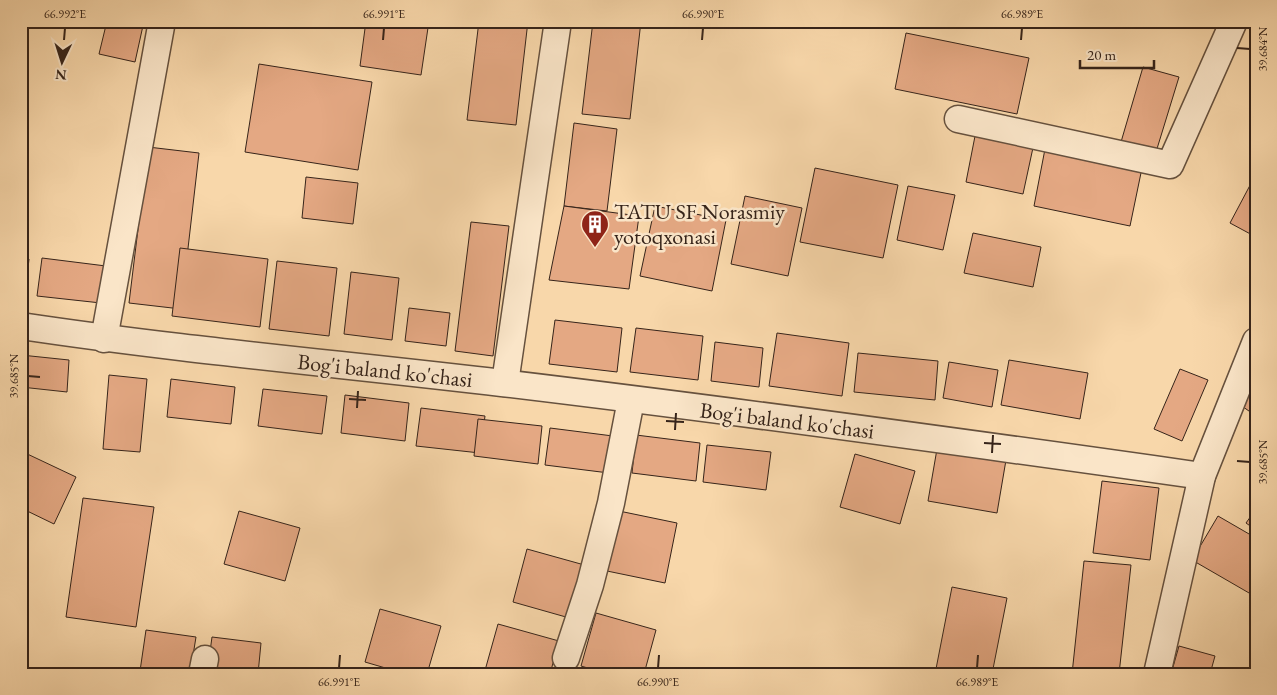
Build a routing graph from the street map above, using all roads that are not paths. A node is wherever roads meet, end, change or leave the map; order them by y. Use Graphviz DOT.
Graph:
graph roads {
  1 [pos="162,21"];
  2 [pos="558,21"];
  3 [pos="1234,21"];
  4 [pos="958,119"];
  5 [pos="21,326"];
  6 [pos="104,339"];
  7 [pos="1256,342"];
  8 [pos="505,383"];
  9 [pos="631,400"];
  10 [pos="1202,476"];
  11 [pos="566,658"];
  12 [pos="1158,674"];
  1 -- 6 [label="street"];
  2 -- 8 [label="street"];
  3 -- 4 [label="street"];
  5 -- 6 [label="street, Bog'i baland ko'chasi"];
  6 -- 8 [label="street, Bog'i baland ko'chasi"];
  7 -- 10 [label="street"];
  8 -- 9 [label="street, Bog'i baland ko'chasi"];
  9 -- 10 [label="street, Bog'i baland ko'chasi"];
  9 -- 11 [label="street"];
  10 -- 12 [label="street"];
}
